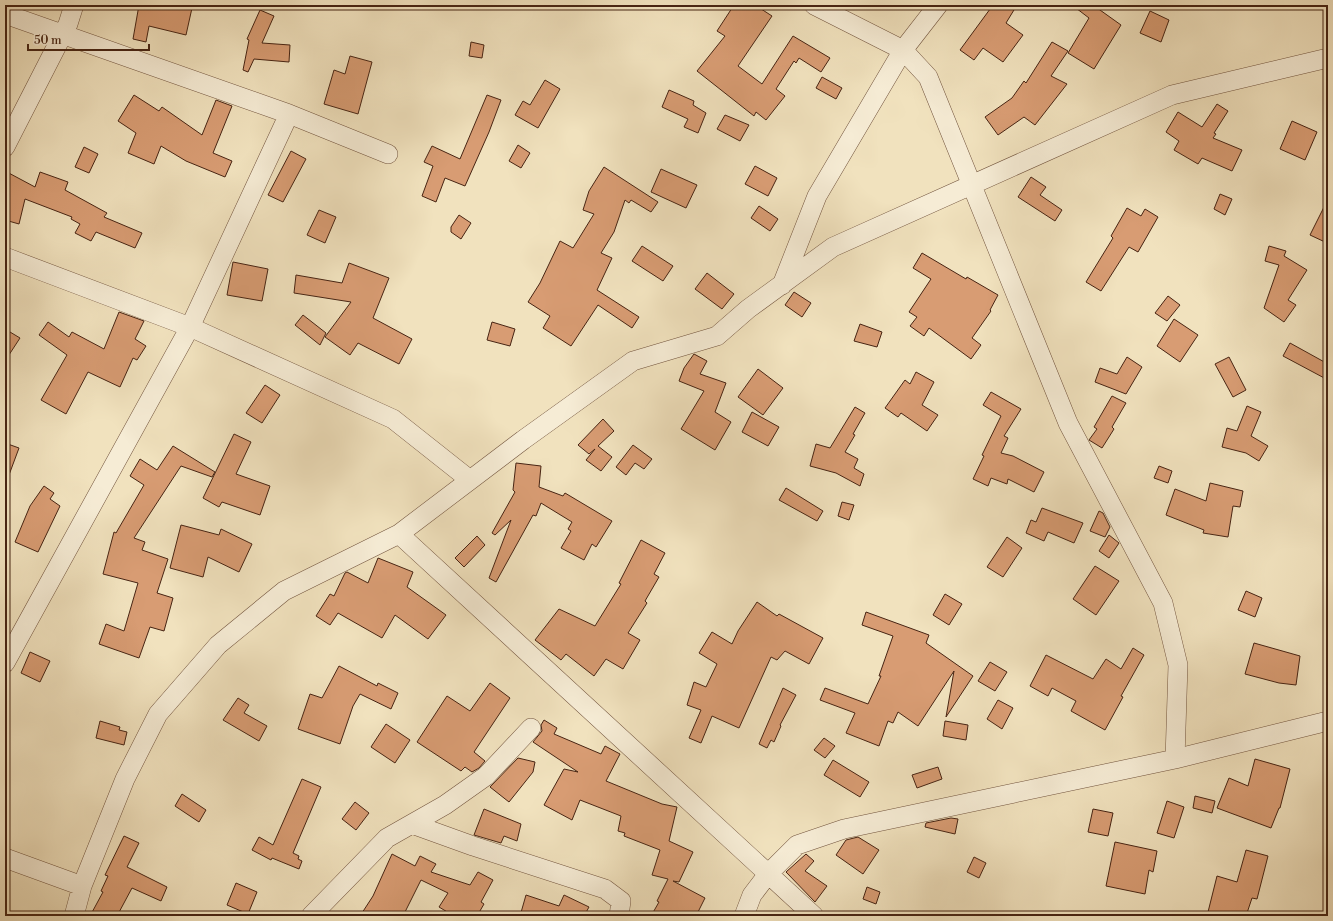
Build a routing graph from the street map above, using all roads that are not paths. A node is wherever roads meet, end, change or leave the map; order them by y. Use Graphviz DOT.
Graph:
graph roads {
  1 [pos="74,5"];
  2 [pos="814,5"];
  3 [pos="938,5"];
  4 [pos="5,14"];
  5 [pos="63,34"];
  6 [pos="903,50"];
  7 [pos="1328,58"];
  8 [pos="290,114"];
  9 [pos="5,147"];
  10 [pos="388,154"];
  11 [pos="973,185"];
  12 [pos="5,257"];
  13 [pos="782,285"];
  14 [pos="190,327"];
  15 [pos="470,480"];
  16 [pos="400,534"];
  17 [pos="5,663"];
  18 [pos="1328,720"];
  19 [pos="531,728"];
  20 [pos="1175,759"];
  21 [pos="412,824"];
  22 [pos="5,858"];
  23 [pos="768,874"];
  24 [pos="82,886"];
  25 [pos="74,916"];
  26 [pos="311,916"];
  27 [pos="619,916"];
  28 [pos="744,916"];
  29 [pos="814,916"];
  1 -- 5 [label="street"];
  2 -- 6 [label="street"];
  3 -- 6 [label="street"];
  4 -- 5 [label="street"];
  5 -- 8 [label="street"];
  5 -- 9 [label="street"];
  6 -- 11 [label="street"];
  6 -- 13 [label="street"];
  7 -- 11 [label="street"];
  8 -- 10 [label="street"];
  8 -- 14 [label="street"];
  11 -- 13 [label="street"];
  11 -- 20 [label="street"];
  12 -- 14 [label="street"];
  13 -- 15 [label="street"];
  14 -- 15 [label="street"];
  14 -- 17 [label="street"];
  15 -- 16 [label="street"];
  16 -- 23 [label="street"];
  16 -- 24 [label="street"];
  18 -- 20 [label="street"];
  19 -- 21 [label="street"];
  20 -- 23 [label="street"];
  21 -- 26 [label="street"];
  21 -- 27 [label="street"];
  22 -- 24 [label="street"];
  23 -- 28 [label="street"];
  23 -- 29 [label="street"];
  24 -- 25 [label="street"];
}
